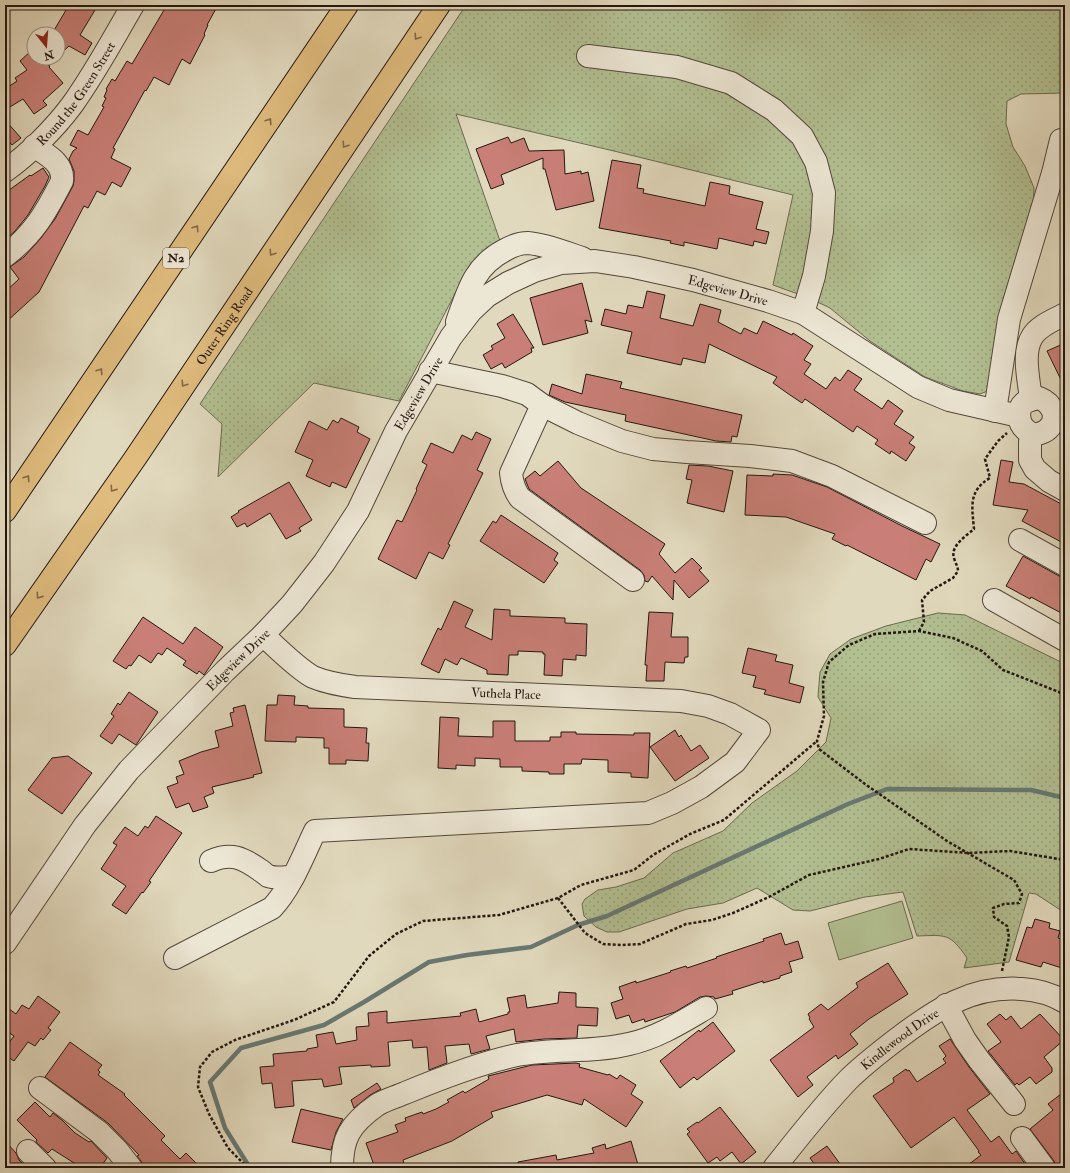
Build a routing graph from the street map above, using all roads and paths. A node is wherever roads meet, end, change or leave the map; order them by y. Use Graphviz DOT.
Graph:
graph roads {
  1 [pos="133,5"];
  2 [pos="347,5"];
  3 [pos="439,5"];
  4 [pos="588,56"];
  5 [pos="1061,140"];
  6 [pos="34,146"];
  7 [pos="5,171"];
  8 [pos="5,256"];
  9 [pos="595,261"];
  10 [pos="803,313"];
  11 [pos="1065,314"];
  12 [pos="451,337"];
  13 [pos="430,371"];
  14 [pos="542,405"];
  15 [pos="995,411"];
  16 [pos="1026,419"];
  17 [pos="1065,490"];
  18 [pos="5,511"];
  19 [pos="926,523"];
  20 [pos="1020,540"];
  21 [pos="1065,565"];
  22 [pos="632,580"];
  23 [pos="994,600"];
  24 [pos="919,631"];
  25 [pos="263,635"];
  26 [pos="1065,640"];
  27 [pos="5,645"];
  28 [pos="1065,699"];
  29 [pos="817,742"];
  30 [pos="969,853"];
  31 [pos="1065,860"];
  32 [pos="211,861"];
  33 [pos="293,877"];
  34 [pos="558,898"];
  35 [pos="5,943"];
  36 [pos="175,958"];
  37 [pos="998,989"];
  38 [pos="1065,1002"];
  39 [pos="946,1005"];
  40 [pos="706,1008"];
  41 [pos="40,1088"];
  42 [pos="1014,1104"];
  43 [pos="1022,1138"];
  44 [pos="28,1151"];
  45 [pos="45,1168"];
  46 [pos="131,1168"];
  47 [pos="248,1168"];
  48 [pos="342,1168"];
  49 [pos="774,1168"];
  50 [pos="1044,1168"];
  1 -- 6 [label="street, Round the Green Street"];
  18 -- 2 [label="highway, N2, one-way"];
  3 -- 27 [label="highway, Outer Ring Road, one-way"];
  4 -- 10 [label="street"];
  5 -- 15 [label="street"];
  6 -- 7 [label="street, Round the Green Street"];
  6 -- 8 [label="street"];
  9 -- 10 [label="street, Edgeview Drive"];
  9 -- 12 [label="street, Edgeview Drive"];
  9 -- 12 [label="street"];
  10 -- 15 [label="street, Edgeview Drive"];
  11 -- 16 [label="street"];
  12 -- 13 [label="street, Edgeview Drive"];
  13 -- 14 [label="street"];
  13 -- 25 [label="street, Edgeview Drive"];
  14 -- 19 [label="street"];
  14 -- 22 [label="street"];
  15 -- 16 [label="street, Edgeview Drive"];
  16 -- 17 [label="street"];
  16 -- 24 [label="path"];
  20 -- 21 [label="street"];
  23 -- 26 [label="street"];
  24 -- 28 [label="path"];
  24 -- 29 [label="path"];
  25 -- 33 [label="street, Vuthela Place"];
  25 -- 35 [label="street, Edgeview Drive"];
  29 -- 30 [label="path"];
  29 -- 34 [label="path"];
  30 -- 31 [label="path"];
  30 -- 34 [label="path"];
  30 -- 37 [label="path"];
  32 -- 33 [label="street"];
  33 -- 36 [label="street"];
  34 -- 47 [label="path"];
  37 -- 38 [label="street, Kindlewood Drive"];
  37 -- 39 [label="street, Kindlewood Drive"];
  39 -- 42 [label="street"];
  39 -- 49 [label="street, Kindlewood Drive"];
  40 -- 48 [label="street"];
  41 -- 46 [label="street"];
  43 -- 50 [label="street"];
  44 -- 45 [label="street"];
}
